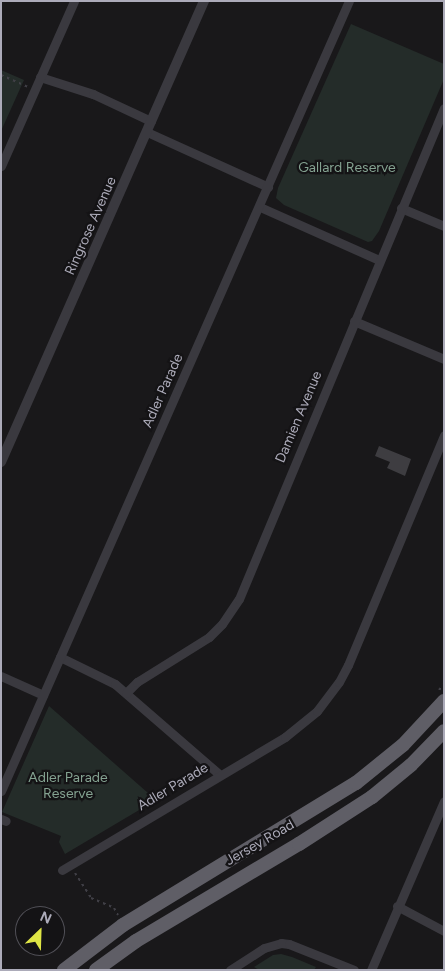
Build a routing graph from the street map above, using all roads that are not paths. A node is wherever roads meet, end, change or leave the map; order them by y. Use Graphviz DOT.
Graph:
graph roads {
  1 [pos="74,1"];
  2 [pos="204,1"];
  3 [pos="349,1"];
  4 [pos="40,77"];
  5 [pos="444,108"];
  6 [pos="152,121"];
  7 [pos="147,132"];
  8 [pos="1,166"];
  9 [pos="268,187"];
  10 [pos="260,206"];
  11 [pos="401,208"];
  12 [pos="444,226"];
  13 [pos="379,260"];
  14 [pos="354,321"];
  15 [pos="444,359"];
  16 [pos="444,435"];
  17 [pos="1,462"];
  18 [pos="60,658"];
  19 [pos="1,676"];
  20 [pos="126,693"];
  21 [pos="43,695"];
  22 [pos="444,701"];
  23 [pos="444,731"];
  24 [pos="220,775"];
  25 [pos="1,790"];
  26 [pos="444,801"];
  27 [pos="62,870"];
  28 [pos="397,906"];
  29 [pos="444,931"];
  30 [pos="64,970"];
  31 [pos="96,970"];
  32 [pos="230,970"];
  33 [pos="354,970"];
  34 [pos="370,970"];
  1 -- 4 [label="street"];
  2 -- 6 [label="street, Ringrose Avenue"];
  3 -- 9 [label="street, Adler Parade"];
  4 -- 6 [label="street"];
  4 -- 8 [label="street"];
  5 -- 11 [label="street, Damien Avenue"];
  6 -- 7 [label="street, Ringrose Avenue"];
  7 -- 9 [label="street"];
  7 -- 17 [label="street, Ringrose Avenue"];
  9 -- 10 [label="street, Adler Parade"];
  10 -- 13 [label="street"];
  10 -- 18 [label="street, Adler Parade"];
  11 -- 12 [label="street"];
  11 -- 13 [label="street, Damien Avenue"];
  13 -- 14 [label="street, Damien Avenue"];
  14 -- 15 [label="street"];
  14 -- 20 [label="street, Damien Avenue"];
  16 -- 24 [label="street, Adler Parade"];
  18 -- 20 [label="street"];
  18 -- 21 [label="street, Adler Parade"];
  19 -- 21 [label="street"];
  20 -- 24 [label="street"];
  21 -- 25 [label="street, Adler Parade"];
  22 -- 30 [label="highway, Jersey Road"];
  23 -- 31 [label="highway, Jersey Road"];
  24 -- 27 [label="street, Adler Parade"];
  26 -- 28 [label="street"];
  28 -- 29 [label="street"];
  28 -- 34 [label="street"];
  32 -- 33 [label="street"];
}
